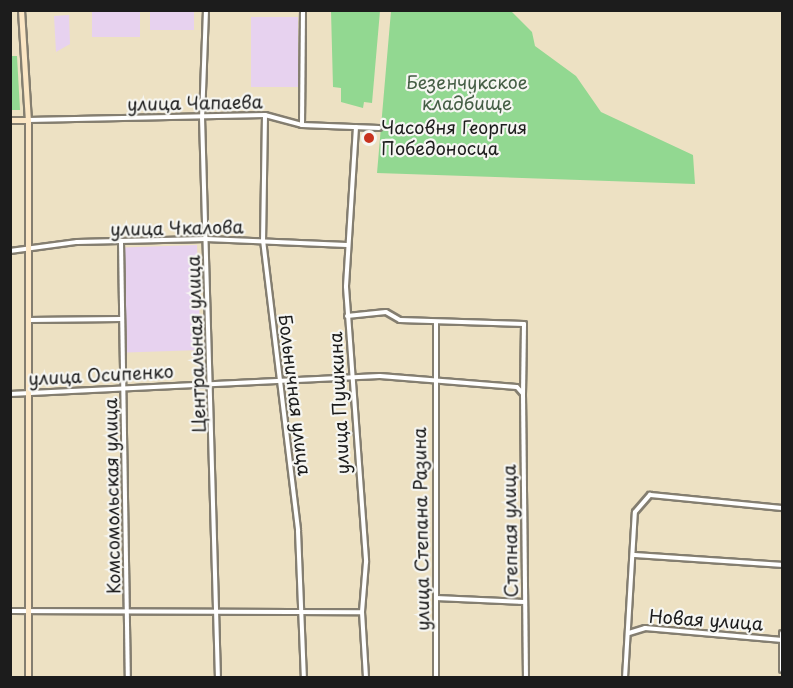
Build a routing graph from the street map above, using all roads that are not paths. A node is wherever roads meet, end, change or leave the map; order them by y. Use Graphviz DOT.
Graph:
graph roads {
  1 [pos="21,10"];
  2 [pos="206,10"];
  3 [pos="303,10"];
  4 [pos="265,115"];
  5 [pos="202,117"];
  6 [pos="10,120"];
  7 [pos="28,120"];
  8 [pos="302,125"];
  9 [pos="356,127"];
  10 [pos="379,128"];
  11 [pos="206,239"];
  12 [pos="263,240"];
  13 [pos="121,242"];
  14 [pos="347,245"];
  15 [pos="10,250"];
  16 [pos="28,252"];
  17 [pos="347,316"];
  18 [pos="122,319"];
  19 [pos="29,320"];
  20 [pos="436,323"];
  21 [pos="351,376"];
  22 [pos="280,379"];
  23 [pos="433,380"];
  24 [pos="209,383"];
  25 [pos="123,388"];
  26 [pos="30,390"];
  27 [pos="10,393"];
  28 [pos="523,394"];
  29 [pos="783,508"];
  30 [pos="633,555"];
  31 [pos="783,566"];
  32 [pos="436,598"];
  33 [pos="525,602"];
  34 [pos="127,609"];
  35 [pos="28,610"];
  36 [pos="10,611"];
  37 [pos="302,611"];
  38 [pos="214,612"];
  39 [pos="362,612"];
  40 [pos="629,633"];
  41 [pos="783,633"];
  42 [pos="782,639"];
  43 [pos="783,670"];
  44 [pos="28,678"];
  45 [pos="128,678"];
  46 [pos="218,678"];
  47 [pos="304,678"];
  48 [pos="366,678"];
  49 [pos="436,678"];
  50 [pos="526,678"];
  51 [pos="625,678"];
  1 -- 7 [label="street"];
  2 -- 5 [label="street, Центральная улица"];
  3 -- 8 [label="street"];
  4 -- 5 [label="street, улица Чапаева"];
  4 -- 8 [label="street, улица Чапаева"];
  4 -- 12 [label="street, Больничная улица"];
  5 -- 7 [label="street, улица Чапаева"];
  5 -- 11 [label="street, Центральная улица"];
  6 -- 7 [label="street, улица Чапаева"];
  7 -- 16 [label="street"];
  8 -- 9 [label="street, улица Чапаева"];
  9 -- 10 [label="street, улица Чапаева"];
  9 -- 14 [label="street, улица Пушкина"];
  11 -- 12 [label="street, улица Чкалова"];
  11 -- 13 [label="street, улица Чкалова"];
  11 -- 24 [label="street, Центральная улица"];
  12 -- 14 [label="street, улица Чкалова"];
  12 -- 22 [label="street, Больничная улица"];
  13 -- 16 [label="street, улица Чкалова"];
  13 -- 18 [label="street, Комсомольская улица"];
  14 -- 17 [label="street, улица Пушкина"];
  15 -- 16 [label="street, улица Чкалова"];
  16 -- 19 [label="street"];
  17 -- 20 [label="street"];
  17 -- 21 [label="street, улица Пушкина"];
  18 -- 19 [label="street"];
  18 -- 25 [label="street, Комсомольская улица"];
  19 -- 26 [label="street"];
  20 -- 23 [label="street, улица Степана Разина"];
  20 -- 28 [label="street, Степная улица"];
  21 -- 22 [label="street, улица Осипенко"];
  21 -- 23 [label="street, улица Осипенко"];
  21 -- 39 [label="street, улица Пушкина"];
  22 -- 24 [label="street, улица Осипенко"];
  22 -- 37 [label="street, Больничная улица"];
  23 -- 28 [label="street, улица Осипенко"];
  23 -- 32 [label="street, улица Степана Разина"];
  24 -- 25 [label="street, улица Осипенко"];
  24 -- 38 [label="street, Центральная улица"];
  25 -- 26 [label="street, улица Осипенко"];
  25 -- 34 [label="street, Комсомольская улица"];
  26 -- 27 [label="street, улица Осипенко"];
  26 -- 35 [label="street"];
  28 -- 33 [label="street, Степная улица"];
  29 -- 30 [label="street"];
  30 -- 31 [label="street"];
  30 -- 40 [label="street"];
  32 -- 33 [label="street"];
  32 -- 49 [label="street, улица Степана Разина"];
  33 -- 50 [label="street, Степная улица"];
  34 -- 35 [label="street"];
  34 -- 38 [label="street"];
  34 -- 45 [label="street, Комсомольская улица"];
  35 -- 36 [label="street"];
  35 -- 44 [label="street"];
  37 -- 38 [label="street"];
  37 -- 39 [label="street"];
  37 -- 47 [label="street, Больничная улица"];
  38 -- 46 [label="street, Центральная улица"];
  39 -- 48 [label="street, улица Пушкина"];
  40 -- 42 [label="street, Новая улица"];
  40 -- 51 [label="street"];
  41 -- 42 [label="street"];
  42 -- 43 [label="street"];
}
